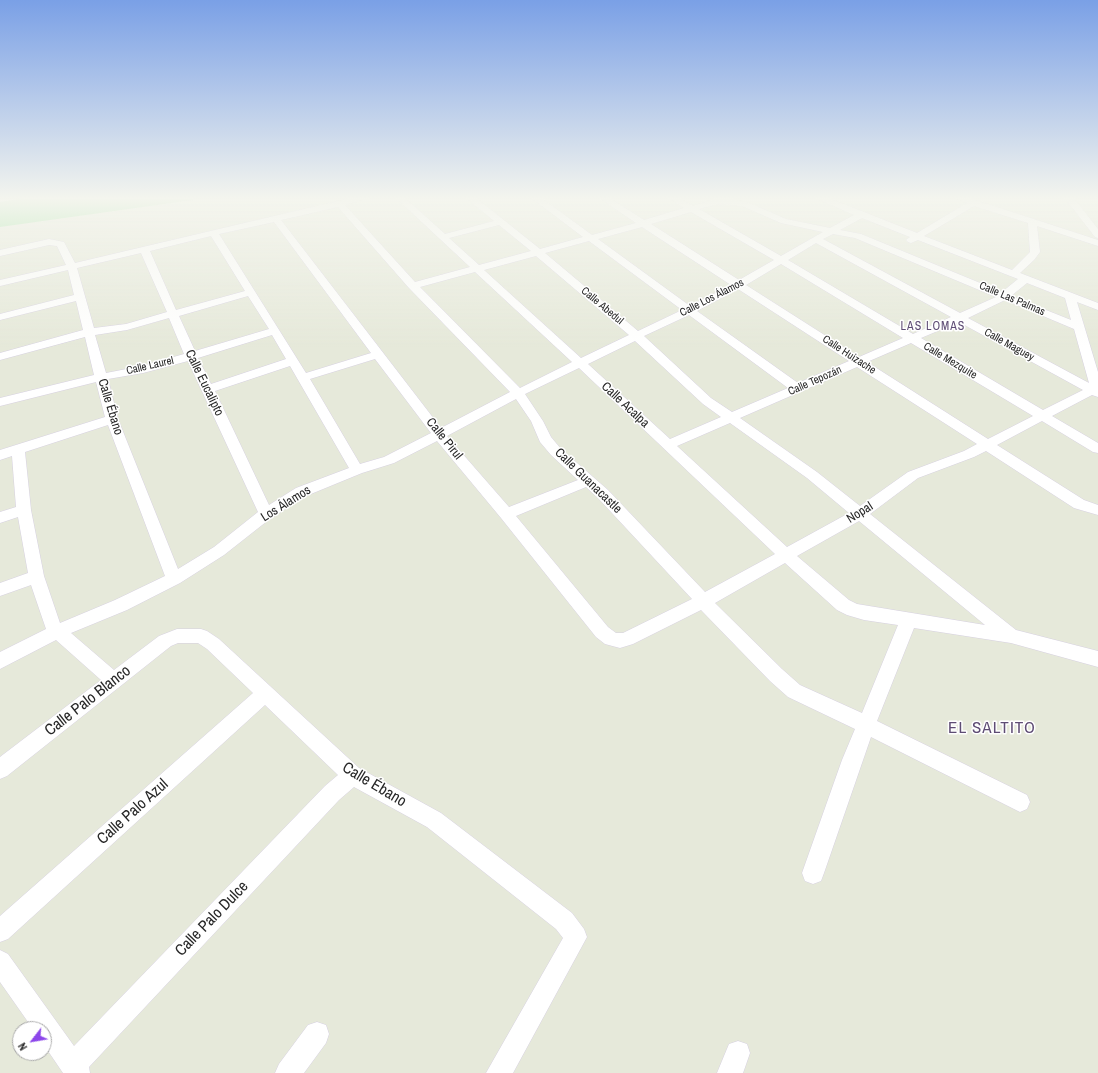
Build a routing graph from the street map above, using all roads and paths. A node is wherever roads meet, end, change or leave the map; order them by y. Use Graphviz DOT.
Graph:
graph roads {
  1 [pos="26,247"];
  2 [pos="63,247"];
  3 [pos="158,247"];
  4 [pos="222,247"];
  5 [pos="297,247"];
  6 [pos="378,247"];
  7 [pos="454,247"];
  8 [pos="532,247"];
  9 [pos="555,247"];
  10 [pos="604,247"];
  11 [pos="679,247"];
  12 [pos="758,247"];
  13 [pos="803,247"];
  14 [pos="831,247"];
  15 [pos="887,247"];
  16 [pos="900,247"];
  17 [pos="945,247"];
  18 [pos="1034,247"];
  19 [pos="145,250"];
  20 [pos="895,250"];
  21 [pos="538,252"];
  22 [pos="0,253"];
  23 [pos="781,260"];
  24 [pos="72,266"];
  25 [pos="478,268"];
  26 [pos="1013,274"];
  27 [pos="1025,279"];
  28 [pos="0,283"];
  29 [pos="739,285"];
  30 [pos="413,286"];
  31 [pos="251,292"];
  32 [pos="1005,296"];
  33 [pos="79,297"];
  34 [pos="1070,297"];
  35 [pos="1098,308"];
  36 [pos="690,310"];
  37 [pos="172,313"];
  38 [pos="0,317"];
  39 [pos="960,318"];
  40 [pos="1078,327"];
  41 [pos="275,331"];
  42 [pos="90,332"];
  43 [pos="637,336"];
  44 [pos="912,339"];
  45 [pos="379,354"];
  46 [pos="0,356"];
  47 [pos="191,356"];
  48 [pos="292,361"];
  49 [pos="858,361"];
  50 [pos="580,363"];
  51 [pos="101,376"];
  52 [pos="302,378"];
  53 [pos="208,389"];
  54 [pos="798,389"];
  55 [pos="1096,392"];
  56 [pos="518,393"];
  57 [pos="0,402"];
  58 [pos="731,417"];
  59 [pos="1042,417"];
  60 [pos="112,419"];
  61 [pos="439,435"];
  62 [pos="668,445"];
  63 [pos="987,445"];
  64 [pos="1098,449"];
  65 [pos="18,450"];
  66 [pos="0,455"];
  67 [pos="357,470"];
  68 [pos="588,481"];
  69 [pos="24,510"];
  70 [pos="1098,510"];
  71 [pos="861,513"];
  72 [pos="266,514"];
  73 [pos="506,514"];
  74 [pos="0,518"];
  75 [pos="787,556"];
  76 [pos="36,576"];
  77 [pos="174,580"];
  78 [pos="0,590"];
  79 [pos="704,601"];
  80 [pos="909,620"];
  81 [pos="58,632"];
  82 [pos="177,636"];
  83 [pos="1011,636"];
  84 [pos="627,639"];
  85 [pos="1098,658"];
  86 [pos="0,661"];
  87 [pos="114,681"];
  88 [pos="266,693"];
  89 [pos="866,724"];
  90 [pos="0,770"];
  91 [pos="352,775"];
  92 [pos="1020,802"];
  93 [pos="813,873"];
  94 [pos="0,931"];
  95 [pos="0,962"];
  96 [pos="317,1034"];
  97 [pos="76,1069"];
  98 [pos="288,1073"];
  99 [pos="499,1073"];
  1 -- 22 [label="street, Calle Ébano"];
  2 -- 24 [label="street, Calle Ébano"];
  3 -- 19 [label="street"];
  4 -- 31 [label="street"];
  5 -- 45 [label="street, Calle Pirul"];
  6 -- 30 [label="street, Calle Guanacastle"];
  7 -- 25 [label="street, Calle Acalpa"];
  8 -- 21 [label="street, Calle Abedul"];
  9 -- 21 [label="street"];
  10 -- 36 [label="street"];
  11 -- 29 [label="street, Calle Huizache"];
  12 -- 23 [label="street, Calle Mezquite"];
  13 -- 23 [label="street, Calle Los Álamos"];
  14 -- 39 [label="street, Calle Maguey"];
  15 -- 20 [label="street, Calle Las Palmas"];
  16 -- 20 [label="street"];
  17 -- 26 [label="street"];
  18 -- 26 [label="street"];
  19 -- 24 [label="street"];
  19 -- 37 [label="street, Calle Eucalipto"];
  20 -- 32 [label="street, Calle Las Palmas"];
  21 -- 25 [label="street"];
  21 -- 43 [label="street, Calle Abedul"];
  23 -- 29 [label="street, Calle Los Álamos"];
  23 -- 44 [label="street, Calle Mezquite"];
  24 -- 28 [label="street"];
  24 -- 33 [label="street, Calle Ébano"];
  25 -- 30 [label="street"];
  25 -- 50 [label="street, Calle Acalpa"];
  26 -- 27 [label="street"];
  27 -- 32 [label="street, Calle Tepozán"];
  27 -- 34 [label="street"];
  29 -- 36 [label="street, Calle Los Álamos"];
  29 -- 49 [label="street, Calle Huizache"];
  30 -- 56 [label="street, Calle Guanacastle"];
  31 -- 37 [label="street"];
  31 -- 41 [label="street"];
  32 -- 39 [label="street, Calle Tepozán"];
  32 -- 40 [label="street, Calle Las Palmas"];
  33 -- 38 [label="street"];
  33 -- 42 [label="street, Calle Ébano"];
  34 -- 35 [label="street"];
  34 -- 40 [label="street"];
  36 -- 43 [label="street, Calle Los Álamos"];
  36 -- 54 [label="street"];
  37 -- 42 [label="street"];
  37 -- 47 [label="street, Calle Eucalipto"];
  39 -- 44 [label="street, Calle Tepozán"];
  39 -- 55 [label="street, Calle Maguey"];
  40 -- 55 [label="street"];
  41 -- 47 [label="street, Calle Laurel"];
  41 -- 48 [label="street"];
  42 -- 46 [label="street"];
  42 -- 51 [label="street, Calle Ébano"];
  43 -- 50 [label="street, Calle Los Álamos"];
  43 -- 58 [label="street, Calle Abedul"];
  44 -- 49 [label="street, Calle Tepozán"];
  44 -- 59 [label="street, Calle Mezquite"];
  45 -- 52 [label="street"];
  45 -- 61 [label="street, Calle Pirul"];
  47 -- 51 [label="street, Calle Laurel"];
  47 -- 53 [label="street, Calle Eucalipto"];
  48 -- 52 [label="street"];
  48 -- 53 [label="street"];
  49 -- 54 [label="street, Calle Tepozán"];
  49 -- 63 [label="street, Calle Huizache"];
  50 -- 56 [label="street, Los Álamos"];
  50 -- 62 [label="street, Calle Acalpa"];
  51 -- 57 [label="street, Calle Laurel"];
  51 -- 60 [label="street, Calle Ébano"];
  52 -- 67 [label="street"];
  53 -- 72 [label="street, Calle Eucalipto"];
  54 -- 58 [label="street, Calle Tepozán"];
  55 -- 59 [label="street, Nopal"];
  56 -- 61 [label="street, Los Álamos"];
  56 -- 68 [label="street, Calle Guanacastle"];
  58 -- 62 [label="street, Calle Tepozán"];
  58 -- 71 [label="street, Calle Abedul"];
  59 -- 63 [label="street, Nopal"];
  59 -- 64 [label="street, Calle Mezquite"];
  60 -- 65 [label="street"];
  60 -- 77 [label="street, Calle Ébano"];
  61 -- 67 [label="street, Los Álamos"];
  61 -- 73 [label="street, Calle Pirul"];
  62 -- 75 [label="street, Calle Acalpa"];
  63 -- 70 [label="street, Calle Huizache"];
  63 -- 71 [label="street, Nopal"];
  65 -- 66 [label="street"];
  65 -- 69 [label="street"];
  67 -- 72 [label="street, Los Álamos"];
  68 -- 73 [label="street"];
  68 -- 79 [label="street, Calle Guanacastle"];
  69 -- 74 [label="street"];
  69 -- 76 [label="street"];
  71 -- 75 [label="street, Nopal"];
  71 -- 83 [label="street, Calle Abedul"];
  72 -- 77 [label="street, Los Álamos"];
  73 -- 84 [label="street, Calle Pirul"];
  75 -- 79 [label="street, Nopal"];
  75 -- 80 [label="street, Calle Acalpa"];
  76 -- 78 [label="street"];
  76 -- 81 [label="street"];
  77 -- 81 [label="street, Los Álamos"];
  79 -- 84 [label="street, Nopal"];
  79 -- 89 [label="street, Calle Guanacastle"];
  80 -- 83 [label="street"];
  80 -- 89 [label="street"];
  81 -- 86 [label="street, Los Álamos"];
  81 -- 87 [label="street"];
  82 -- 87 [label="street, Calle Palo Blanco"];
  82 -- 88 [label="street, Calle Ébano"];
  83 -- 85 [label="street"];
  87 -- 90 [label="street, Calle Palo Blanco"];
  88 -- 91 [label="street, Calle Ébano"];
  88 -- 94 [label="street, Calle Palo Azul"];
  89 -- 92 [label="street, Calle Guanacastle"];
  89 -- 93 [label="street"];
  91 -- 97 [label="street, Calle Palo Dulce"];
  91 -- 99 [label="street, Calle Ébano"];
  95 -- 97 [label="street"];
  96 -- 98 [label="street"];
}
